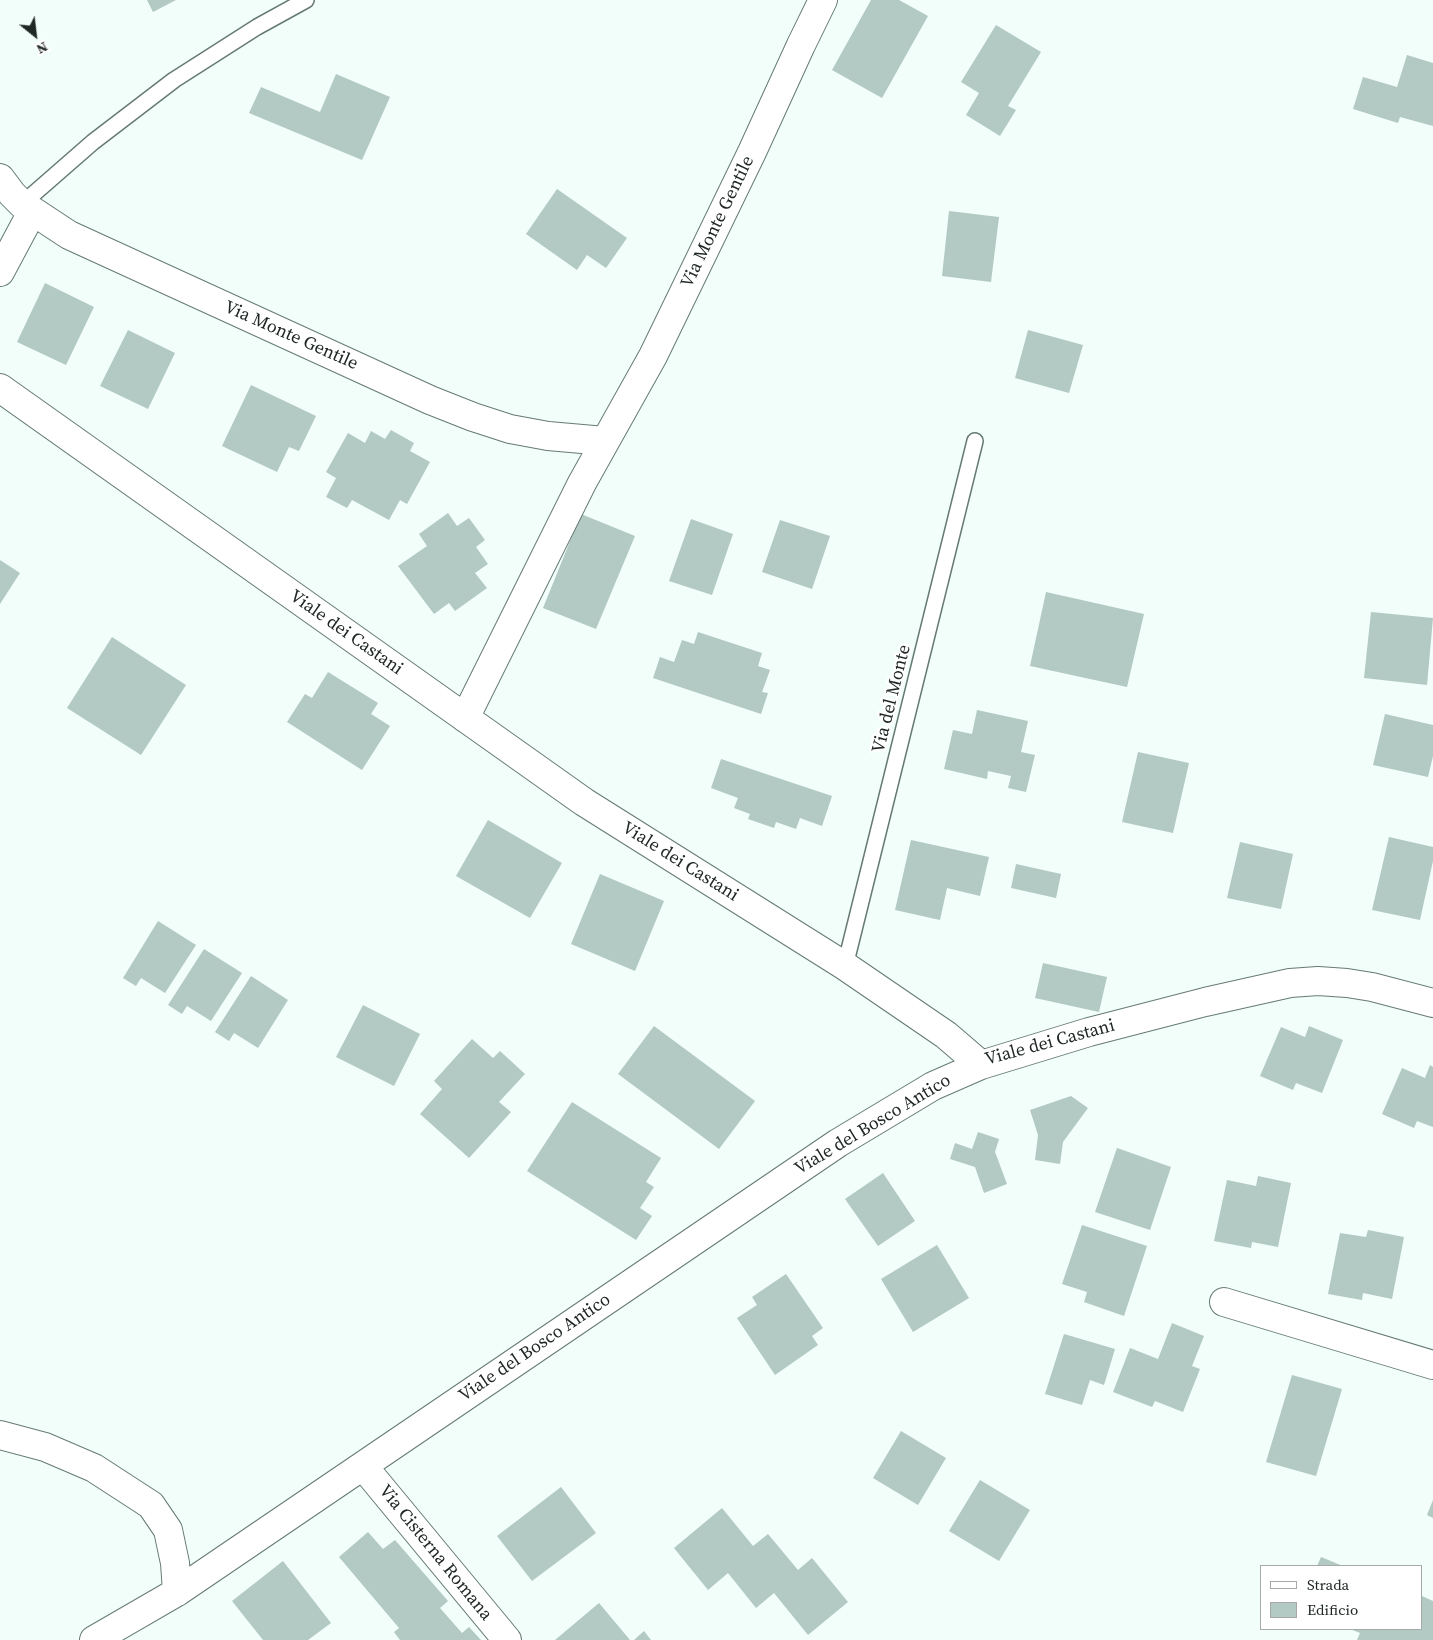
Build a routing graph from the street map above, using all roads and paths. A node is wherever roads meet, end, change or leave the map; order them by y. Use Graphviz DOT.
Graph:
graph roads {
  1 [pos="306,0"];
  2 [pos="823,0"];
  3 [pos="0,178"];
  4 [pos="27,208"];
  5 [pos="0,272"];
  6 [pos="0,388"];
  7 [pos="605,441"];
  8 [pos="975,441"];
  9 [pos="465,718"];
  10 [pos="845,966"];
  11 [pos="1433,1003"];
  12 [pos="981,1065"];
  13 [pos="1224,1302"];
  14 [pos="1433,1365"];
  15 [pos="0,1435"];
  16 [pos="363,1466"];
  17 [pos="177,1592"];
  18 [pos="94,1640"];
  19 [pos="507,1640"];
  1 -- 4 [label="lane"];
  2 -- 7 [label="street, Via Monte Gentile"];
  3 -- 4 [label="street, Via Monte Gentile"];
  4 -- 5 [label="street"];
  4 -- 7 [label="street, Via Monte Gentile"];
  6 -- 9 [label="street, Viale dei Castani"];
  7 -- 9 [label="street, Via Monte Gentile"];
  8 -- 10 [label="lane, Via del Monte"];
  9 -- 10 [label="street, Viale dei Castani"];
  10 -- 12 [label="street, Viale dei Castani"];
  11 -- 12 [label="street, Viale dei Castani"];
  12 -- 16 [label="street, Viale del Bosco Antico"];
  13 -- 14 [label="street"];
  15 -- 17 [label="street"];
  16 -- 17 [label="street, Viale del Bosco Antico"];
  16 -- 19 [label="street, Via Cisterna Romana"];
  17 -- 18 [label="street, Viale del Bosco Antico"];
}
